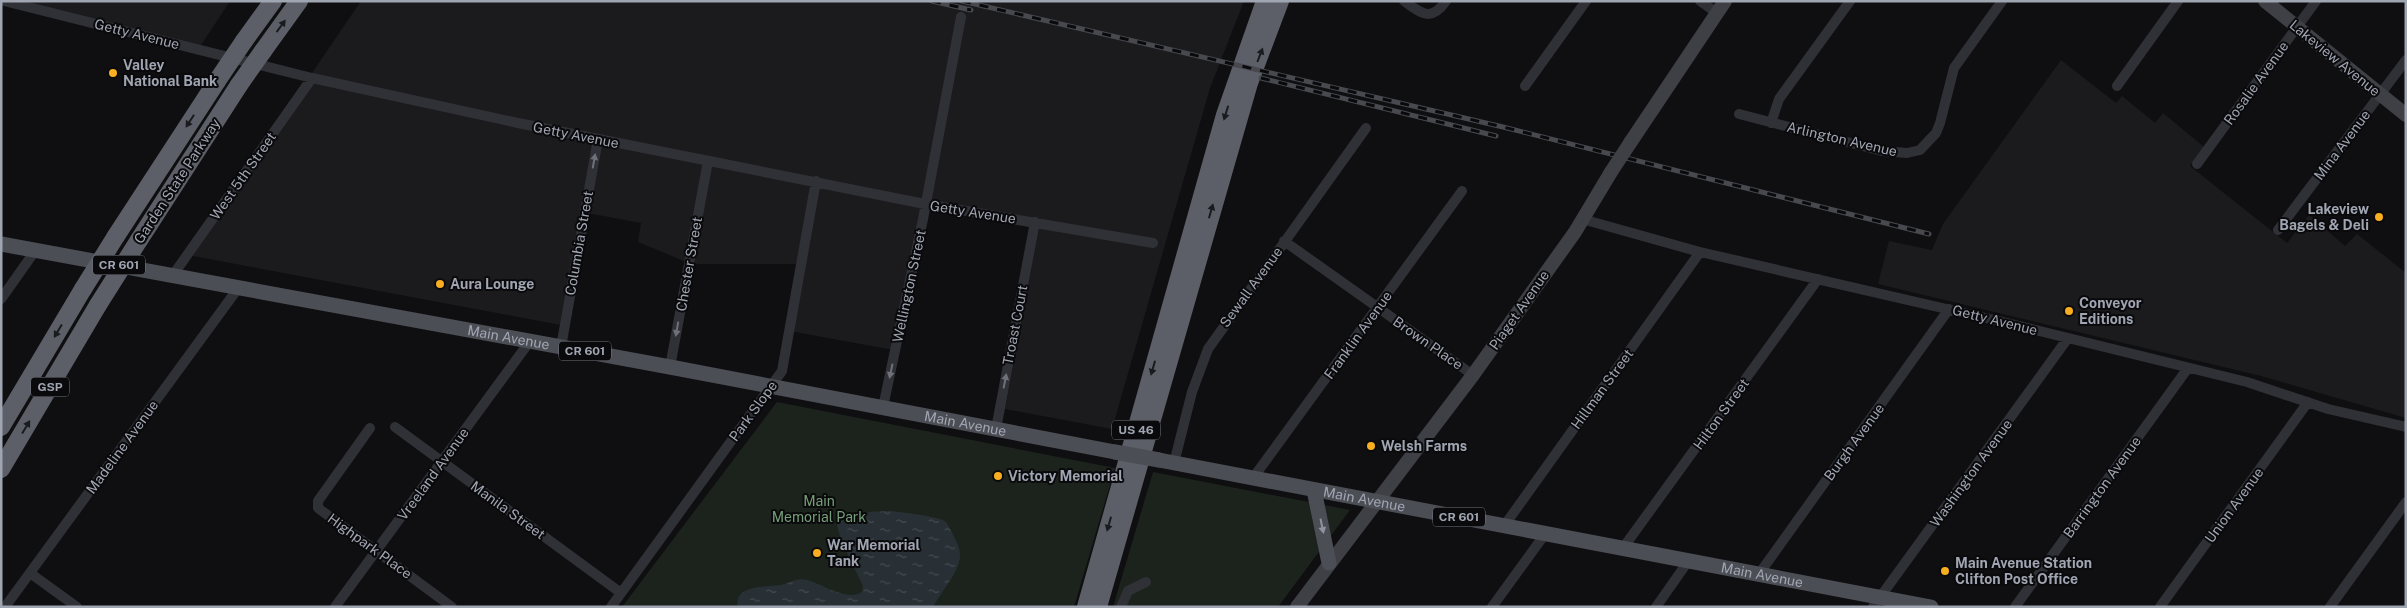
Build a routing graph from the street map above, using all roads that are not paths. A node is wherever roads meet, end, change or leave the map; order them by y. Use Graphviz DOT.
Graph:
graph roads {
  1 [pos="4,1"];
  2 [pos="273,1"];
  3 [pos="299,1"];
  4 [pos="1264,1"];
  5 [pos="1280,1"];
  6 [pos="1404,1"];
  7 [pos="1586,1"];
  8 [pos="1700,1"];
  9 [pos="1726,1"];
  10 [pos="1850,1"];
  11 [pos="2002,1"];
  12 [pos="2178,1"];
  13 [pos="2264,1"];
  14 [pos="2316,1"];
  15 [pos="1445,3"];
  16 [pos="1717,14"];
  17 [pos="961,17"];
  18 [pos="2297,28"];
  19 [pos="2406,60"];
  20 [pos="312,78"];
  21 [pos="1525,86"];
  22 [pos="2117,86"];
  23 [pos="2379,94"];
  24 [pos="1739,114"];
  25 [pos="2406,115"];
  26 [pos="1772,123"];
  27 [pos="1366,128"];
  28 [pos="598,139"];
  29 [pos="708,161"];
  30 [pos="2197,164"];
  31 [pos="816,181"];
  32 [pos="1462,191"];
  33 [pos="925,204"];
  34 [pos="1582,219"];
  35 [pos="1035,222"];
  36 [pos="2278,230"];
  37 [pos="1284,241"];
  38 [pos="1153,243"];
  39 [pos="1,244"];
  40 [pos="35,251"];
  41 [pos="1700,252"];
  42 [pos="173,275"];
  43 [pos="1818,279"];
  44 [pos="239,287"];
  45 [pos="1,299"];
  46 [pos="1378,307"];
  47 [pos="1949,309"];
  48 [pos="2068,338"];
  49 [pos="530,341"];
  50 [pos="560,347"];
  51 [pos="670,367"];
  52 [pos="2188,368"];
  53 [pos="1473,375"];
  54 [pos="772,386"];
  55 [pos="2308,402"];
  56 [pos="883,407"];
  57 [pos="1,427"];
  58 [pos="2406,427"];
  59 [pos="370,428"];
  60 [pos="395,428"];
  61 [pos="996,429"];
  62 [pos="442,462"];
  63 [pos="1174,463"];
  64 [pos="1,469"];
  65 [pos="1253,478"];
  66 [pos="1314,490"];
  67 [pos="1376,502"];
  68 [pos="2406,502"];
  69 [pos="1504,526"];
  70 [pos="1545,534"];
  71 [pos="1623,548"];
  72 [pos="376,551"];
  73 [pos="1690,560"];
  74 [pos="1329,563"];
  75 [pos="30,573"];
  76 [pos="1759,574"];
  77 [pos="1146,582"];
  78 [pos="621,593"];
  79 [pos="1876,602"];
  80 [pos="5,607"];
  81 [pos="77,607"];
  82 [pos="335,607"];
  83 [pos="452,607"];
  84 [pos="610,607"];
  85 [pos="1086,607"];
  86 [pos="1098,607"];
  87 [pos="1121,607"];
  88 [pos="1296,607"];
  89 [pos="1492,607"];
  90 [pos="1656,607"];
  91 [pos="1931,607"];
  92 [pos="2015,607"];
  93 [pos="2160,607"];
  94 [pos="2330,607"];
  1 -- 20 [label="street, Getty Avenue"];
  2 -- 57 [label="highway, Garden State Parkway / GSP, one-way, bridge"];
  64 -- 3 [label="highway, Garden State Parkway / GSP, one-way, bridge"];
  4 -- 85 [label="highway, US 46, one-way"];
  86 -- 5 [label="highway, US 46, one-way"];
  6 -- 15 [label="street"];
  7 -- 21 [label="street"];
  8 -- 16 [label="street"];
  9 -- 16 [label="street, Piaget Avenue"];
  10 -- 26 [label="street"];
  11 -- 26 [label="street, Arlington Avenue"];
  12 -- 22 [label="street"];
  13 -- 18 [label="street, Lakeview Avenue"];
  14 -- 18 [label="street, Rosalie Avenue"];
  16 -- 34 [label="street, Piaget Avenue, bridge"];
  17 -- 33 [label="street, Wellington Street"];
  18 -- 23 [label="street, Lakeview Avenue"];
  18 -- 30 [label="street, Rosalie Avenue"];
  19 -- 23 [label="street, Mina Avenue"];
  20 -- 28 [label="street, Getty Avenue"];
  20 -- 42 [label="street, West 5th Street"];
  23 -- 25 [label="street, Lakeview Avenue"];
  23 -- 36 [label="street, Mina Avenue"];
  24 -- 26 [label="street, Arlington Avenue"];
  27 -- 37 [label="street, Sewall Avenue"];
  28 -- 29 [label="street, Getty Avenue"];
  50 -- 28 [label="street, Columbia Street, one-way"];
  29 -- 31 [label="street, Getty Avenue"];
  29 -- 51 [label="street, Chester Street, one-way"];
  31 -- 33 [label="street, Getty Avenue"];
  31 -- 54 [label="street, Park Slope"];
  32 -- 46 [label="street, Franklin Avenue"];
  33 -- 35 [label="street, Getty Avenue"];
  33 -- 56 [label="street, Wellington Street, one-way"];
  34 -- 41 [label="street, Getty Avenue"];
  34 -- 53 [label="street, Piaget Avenue"];
  35 -- 38 [label="street, Getty Avenue"];
  61 -- 35 [label="street, Troast Court, one-way"];
  37 -- 46 [label="street, Brown Place"];
  37 -- 63 [label="street, Sewall Avenue"];
  39 -- 40 [label="main road, Main Avenue / CR 601"];
  40 -- 42 [label="main road, Main Avenue / CR 601"];
  40 -- 45 [label="street"];
  41 -- 43 [label="street, Getty Avenue"];
  41 -- 69 [label="street, Hillman Street"];
  42 -- 44 [label="main road, Main Avenue / CR 601"];
  43 -- 47 [label="street, Getty Avenue"];
  43 -- 71 [label="street, Hilton Street"];
  44 -- 49 [label="main road, Main Avenue / CR 601"];
  44 -- 75 [label="street, Madeline Avenue"];
  46 -- 53 [label="street, Brown Place"];
  46 -- 65 [label="street, Franklin Avenue"];
  47 -- 48 [label="street, Getty Avenue"];
  47 -- 76 [label="street, Burgh Avenue"];
  48 -- 52 [label="street, Getty Avenue"];
  48 -- 79 [label="street, Washington Avenue"];
  49 -- 50 [label="main road, Main Avenue / CR 601"];
  49 -- 62 [label="street, Vreeland Avenue"];
  50 -- 51 [label="main road, Main Avenue / CR 601"];
  51 -- 54 [label="main road, Main Avenue / CR 601"];
  52 -- 55 [label="street, Getty Avenue"];
  52 -- 92 [label="street, Barrington Avenue"];
  53 -- 67 [label="street, Piaget Avenue"];
  54 -- 56 [label="main road, Main Avenue / CR 601"];
  54 -- 78 [label="street, Park Slope"];
  55 -- 58 [label="street, Getty Avenue"];
  55 -- 93 [label="street, Union Avenue"];
  56 -- 61 [label="main road, Main Avenue / CR 601"];
  59 -- 72 [label="street, Highpark Place"];
  60 -- 62 [label="street, Manila Street"];
  61 -- 63 [label="main road, Main Avenue / CR 601, bridge"];
  62 -- 72 [label="street, Vreeland Avenue"];
  62 -- 78 [label="street, Manila Street"];
  63 -- 65 [label="main road, Main Avenue / CR 601"];
  65 -- 66 [label="main road, Main Avenue / CR 601"];
  66 -- 67 [label="main road, Main Avenue / CR 601"];
  66 -- 74 [label="main road, one-way"];
  67 -- 69 [label="main road, Main Avenue / CR 601"];
  67 -- 74 [label="street, Piaget Avenue"];
  68 -- 94 [label="street"];
  69 -- 70 [label="main road, Main Avenue / CR 601"];
  70 -- 71 [label="main road, Main Avenue / CR 601"];
  70 -- 89 [label="street"];
  71 -- 73 [label="main road, Main Avenue / CR 601"];
  72 -- 82 [label="street, Vreeland Avenue"];
  72 -- 83 [label="street, Highpark Place"];
  73 -- 76 [label="main road, Main Avenue / CR 601"];
  73 -- 90 [label="street"];
  74 -- 88 [label="street, Piaget Avenue"];
  75 -- 80 [label="street, Madeline Avenue"];
  75 -- 81 [label="street"];
  76 -- 79 [label="main road, Main Avenue / CR 601"];
  77 -- 87 [label="street"];
  78 -- 84 [label="street, Park Slope"];
  79 -- 91 [label="main road, Main Avenue / CR 601"];
}
